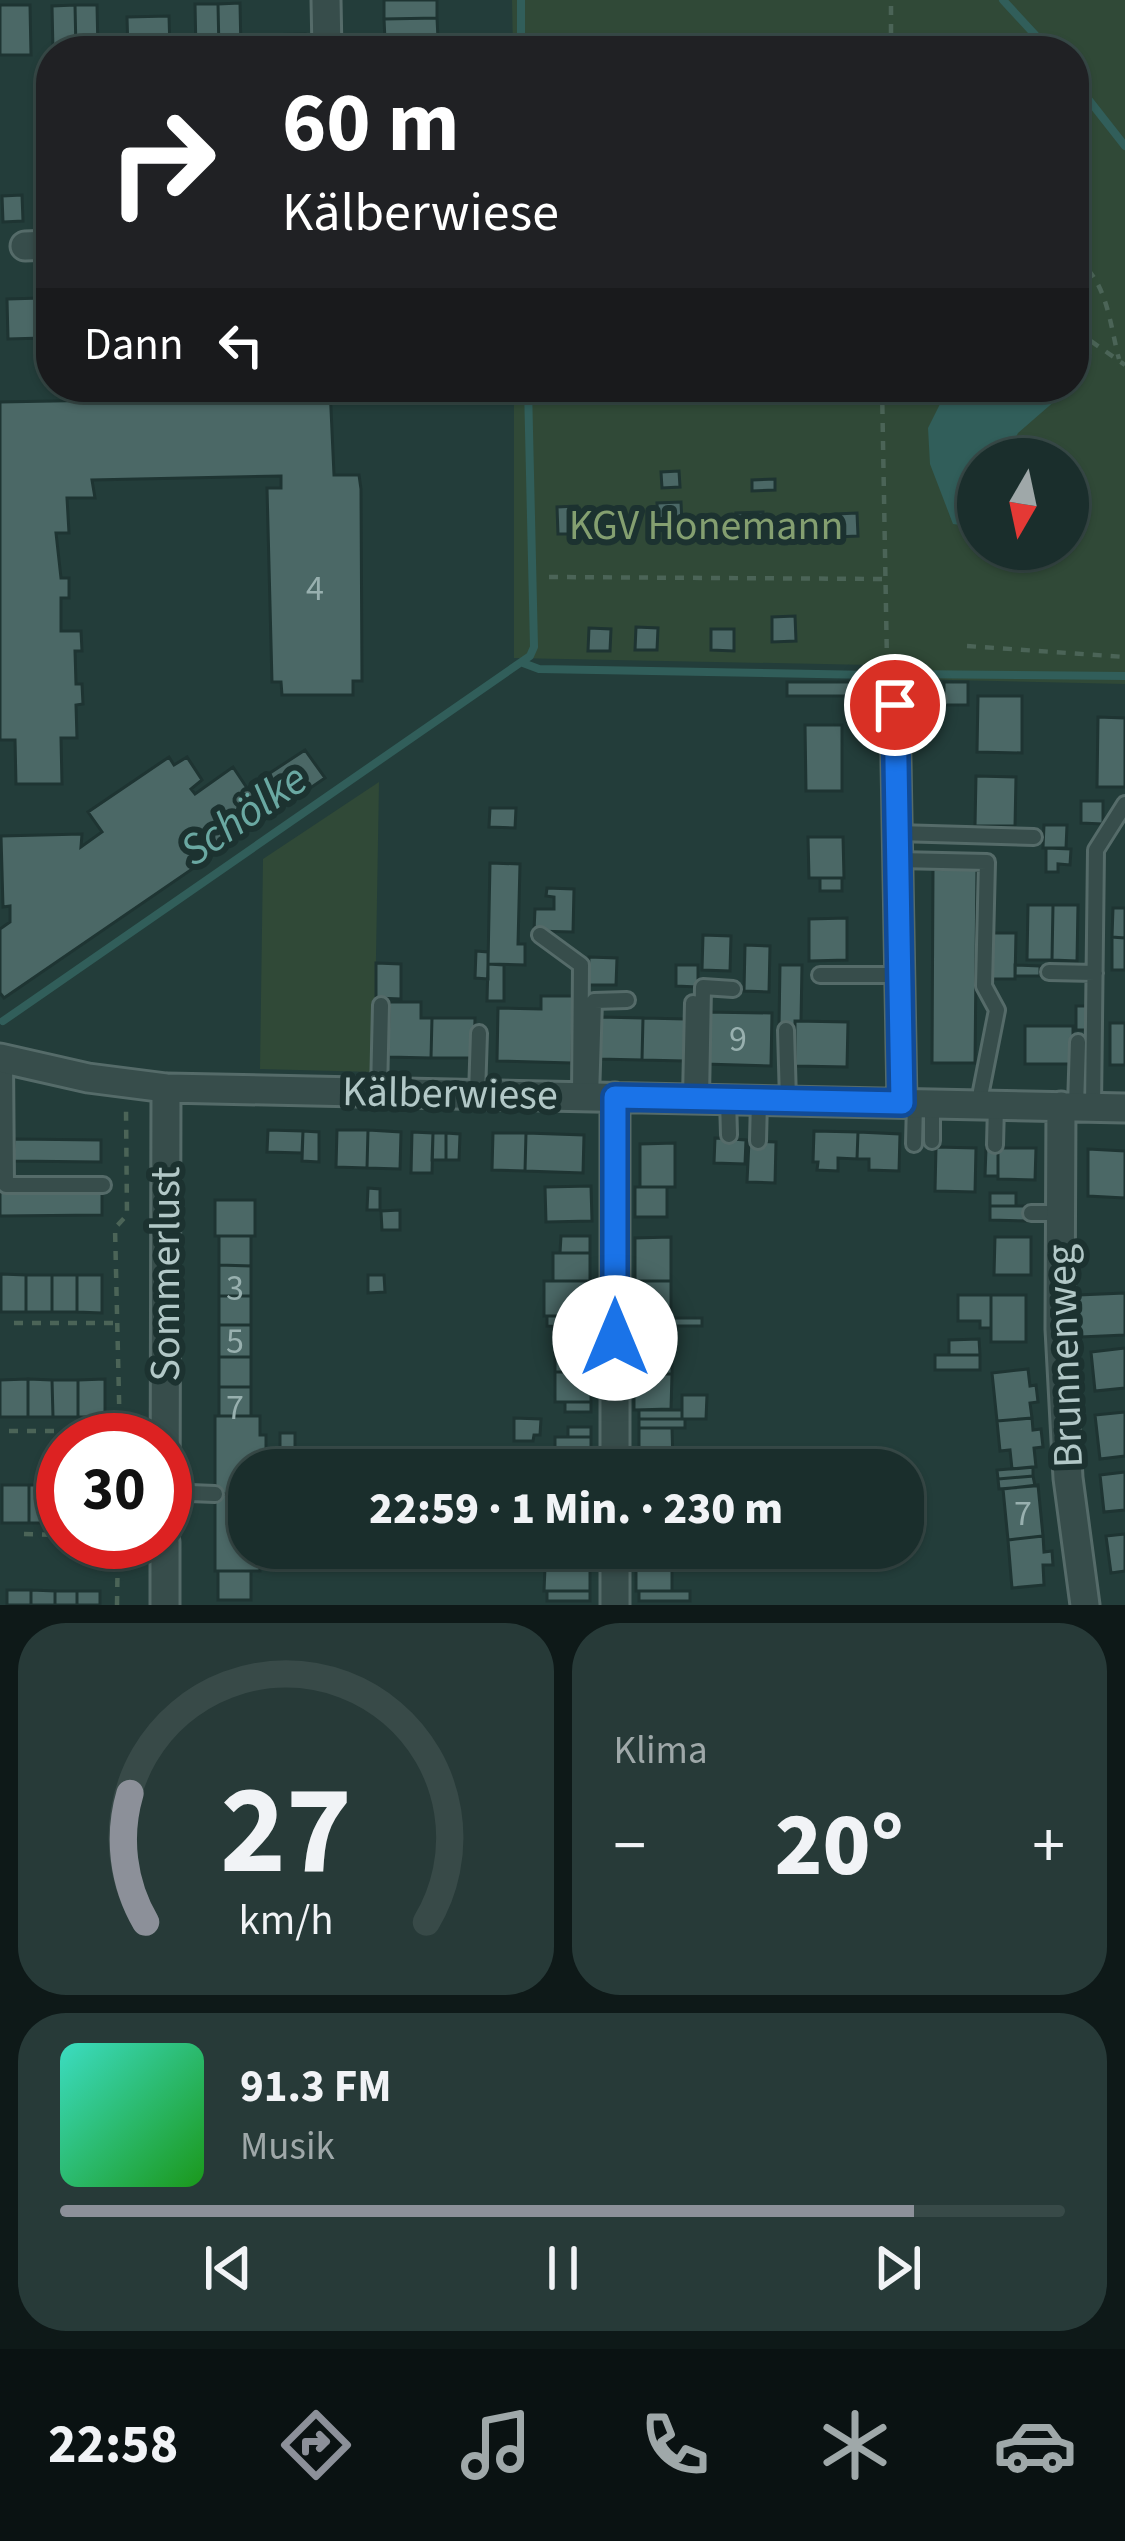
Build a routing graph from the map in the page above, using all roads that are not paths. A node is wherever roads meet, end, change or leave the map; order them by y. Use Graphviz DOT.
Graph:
graph roads {
  1 [pos="326,0"];
  2 [pos="327,36"];
  3 [pos="892,698"];
  4 [pos="938,699"];
  5 [pos="1125,804"];
  6 [pos="1034,837"];
  7 [pos="898,847"];
  8 [pos="540,934"];
  9 [pos="1049,972"];
  10 [pos="1095,973"];
  11 [pos="820,975"];
  12 [pos="900,975"];
  13 [pos="734,989"];
  14 [pos="627,1000"];
  15 [pos="693,1003"];
  16 [pos="381,1005"];
  17 [pos="786,1030"];
  18 [pos="479,1033"];
  19 [pos="1078,1042"];
  20 [pos="3,1059"];
  21 [pos="166,1088"];
  22 [pos="379,1093"];
  23 [pos="477,1094"];
  24 [pos="595,1097"];
  25 [pos="707,1099"];
  26 [pos="774,1100"];
  27 [pos="916,1103"];
  28 [pos="989,1105"];
  29 [pos="1077,1107"];
  30 [pos="1125,1108"];
  31 [pos="729,1135"];
  32 [pos="3,1137"];
  33 [pos="758,1141"];
  34 [pos="932,1141"];
  35 [pos="914,1144"];
  36 [pos="995,1144"];
  37 [pos="103,1185"];
  38 [pos="1031,1213"];
  39 [pos="1061,1213"];
  40 [pos="165,1413"];
  41 [pos="614,1449"];
  42 [pos="192,1493"];
  43 [pos="215,1494"];
  44 [pos="165,1569"];
  45 [pos="615,1569"];
  46 [pos="165,1605"];
  47 [pos="615,1605"];
  48 [pos="1085,1605"];
  1 -- 2 [label="street"];
  3 -- 4 [label="lane"];
  3 -- 7 [label="street"];
  5 -- 10 [label="lane"];
  6 -- 7 [label="lane"];
  7 -- 12 [label="street"];
  7 -- 28 [label="lane"];
  8 -- 24 [label="lane"];
  9 -- 10 [label="lane"];
  10 -- 29 [label="lane"];
  11 -- 12 [label="lane"];
  12 -- 27 [label="street"];
  13 -- 25 [label="lane"];
  14 -- 24 [label="lane"];
  15 -- 25 [label="lane"];
  16 -- 22 [label="lane"];
  17 -- 26 [label="lane"];
  18 -- 23 [label="lane"];
  19 -- 29 [label="lane"];
  20 -- 21 [label="street, Kälberwiese"];
  20 -- 32 [label="lane"];
  21 -- 22 [label="street, Kälberwiese"];
  21 -- 40 [label="street, Sommerlust"];
  22 -- 23 [label="street, Kälberwiese"];
  23 -- 24 [label="street, Kälberwiese"];
  24 -- 25 [label="street, Kälberwiese"];
  24 -- 41 [label="street"];
  25 -- 26 [label="street, Kälberwiese"];
  25 -- 31 [label="lane"];
  26 -- 27 [label="street, Kälberwiese"];
  26 -- 33 [label="lane"];
  27 -- 28 [label="street, Kälberwiese"];
  27 -- 34 [label="lane"];
  27 -- 35 [label="lane"];
  28 -- 29 [label="street, Kälberwiese"];
  28 -- 36 [label="lane"];
  29 -- 30 [label="street, Kälberwiese"];
  29 -- 39 [label="street, Brunnenweg"];
  32 -- 37 [label="lane"];
  38 -- 39 [label="lane"];
  39 -- 48 [label="street, Brunnenweg"];
  42 -- 43 [label="lane"];
  44 -- 46 [label="street, Sommerlust"];
  45 -- 47 [label="street"];
}
